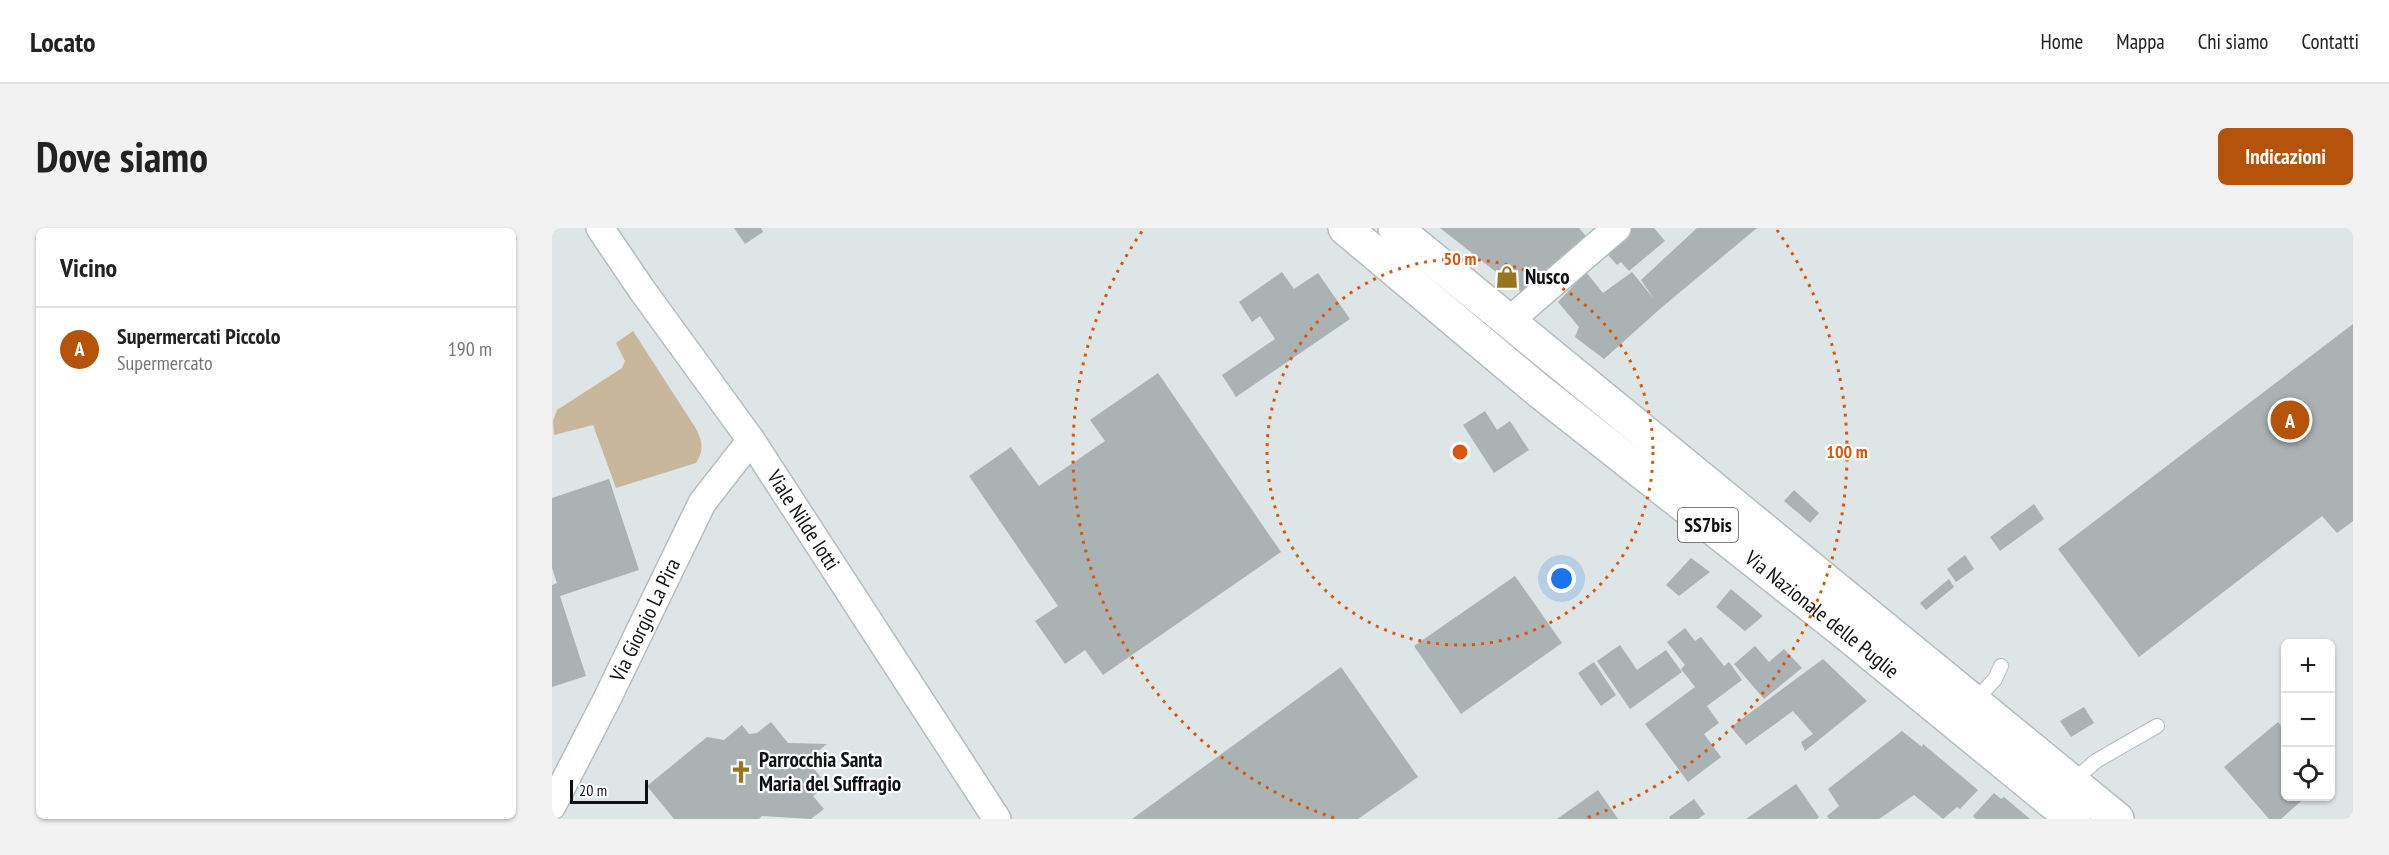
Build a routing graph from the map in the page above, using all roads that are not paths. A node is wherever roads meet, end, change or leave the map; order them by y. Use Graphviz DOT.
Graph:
graph roads {
  1 [pos="600,228"];
  2 [pos="1345,228"];
  3 [pos="1395,228"];
  4 [pos="1617,228"];
  5 [pos="1509,321"];
  6 [pos="751,440"];
  7 [pos="2001,666"];
  8 [pos="1974,702"];
  9 [pos="2157,726"];
  10 [pos="2072,782"];
  11 [pos="552,806"];
  12 [pos="997,819"];
  13 [pos="2073,819"];
  14 [pos="2117,819"];
  1 -- 6 [label="street, Viale Nilde Iotti"];
  2 -- 13 [label="main road, Via Nazionale delle Puglie / SS7bis"];
  3 -- 5 [label="main road, Via Nazionale delle Puglie / SS7bis"];
  4 -- 5 [label="street"];
  5 -- 8 [label="main road, Via Nazionale delle Puglie / SS7bis"];
  6 -- 11 [label="street, Via Giorgio La Pira"];
  6 -- 12 [label="street, Viale Nilde Iotti"];
  7 -- 8 [label="lane"];
  8 -- 10 [label="main road, Via Nazionale delle Puglie / SS7bis"];
  9 -- 10 [label="lane"];
  10 -- 14 [label="main road, Via Nazionale delle Puglie / SS7bis"];
}
